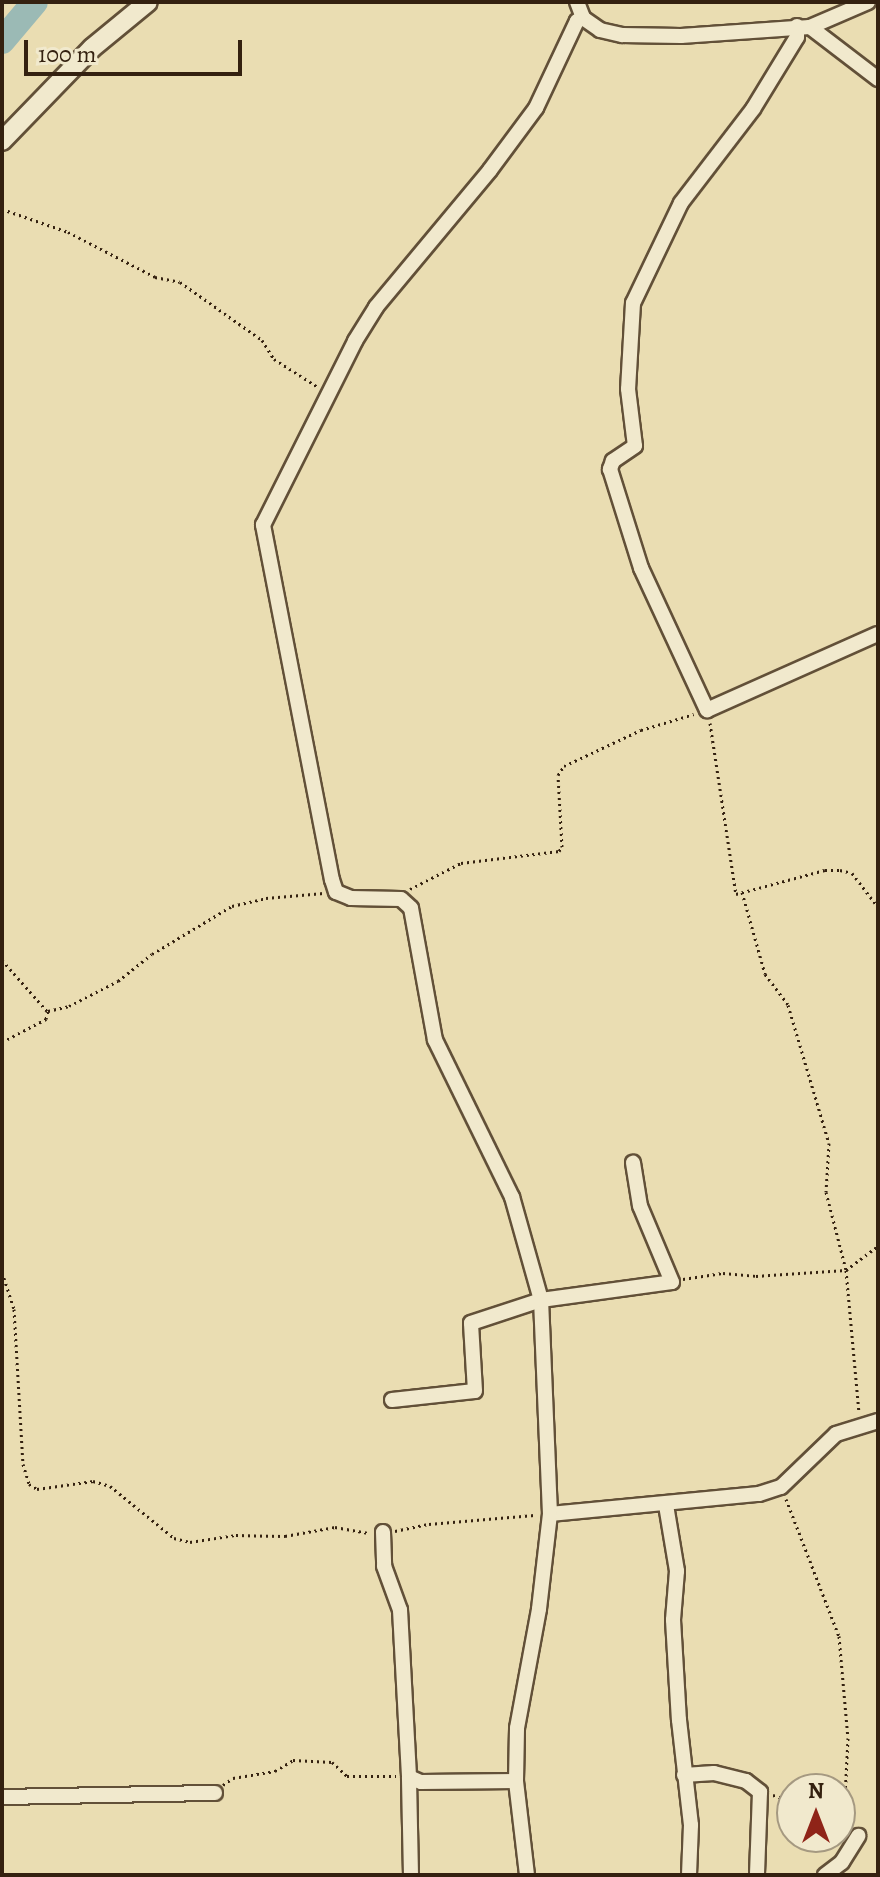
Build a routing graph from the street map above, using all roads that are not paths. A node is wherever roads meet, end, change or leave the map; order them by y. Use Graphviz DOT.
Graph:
graph roads {
  1 [pos="148,2"];
  2 [pos="577,2"];
  3 [pos="868,2"];
  4 [pos="583,18"];
  5 [pos="804,26"];
  6 [pos="878,79"];
  7 [pos="2,141"];
  8 [pos="878,634"];
  9 [pos="633,1163"];
  10 [pos="541,1300"];
  11 [pos="392,1400"];
  12 [pos="878,1421"];
  13 [pos="666,1505"];
  14 [pos="550,1514"];
  15 [pos="383,1532"];
  16 [pos="684,1775"];
  17 [pos="409,1777"];
  18 [pos="516,1781"];
  19 [pos="215,1793"];
  20 [pos="2,1797"];
  21 [pos="858,1836"];
  22 [pos="411,1875"];
  23 [pos="527,1875"];
  24 [pos="689,1875"];
  25 [pos="757,1875"];
  26 [pos="825,1875"];
  1 -- 7 [label="street"];
  2 -- 4 [label="street"];
  3 -- 5 [label="street"];
  4 -- 5 [label="street"];
  4 -- 10 [label="street"];
  5 -- 6 [label="street"];
  5 -- 8 [label="street"];
  9 -- 10 [label="street"];
  10 -- 11 [label="street"];
  10 -- 14 [label="street"];
  12 -- 13 [label="street"];
  13 -- 14 [label="street"];
  13 -- 16 [label="street"];
  14 -- 18 [label="street"];
  15 -- 17 [label="street"];
  16 -- 24 [label="street"];
  16 -- 25 [label="street"];
  17 -- 18 [label="street"];
  17 -- 22 [label="street"];
  18 -- 23 [label="street"];
  19 -- 20 [label="street"];
  21 -- 26 [label="street"];
}
